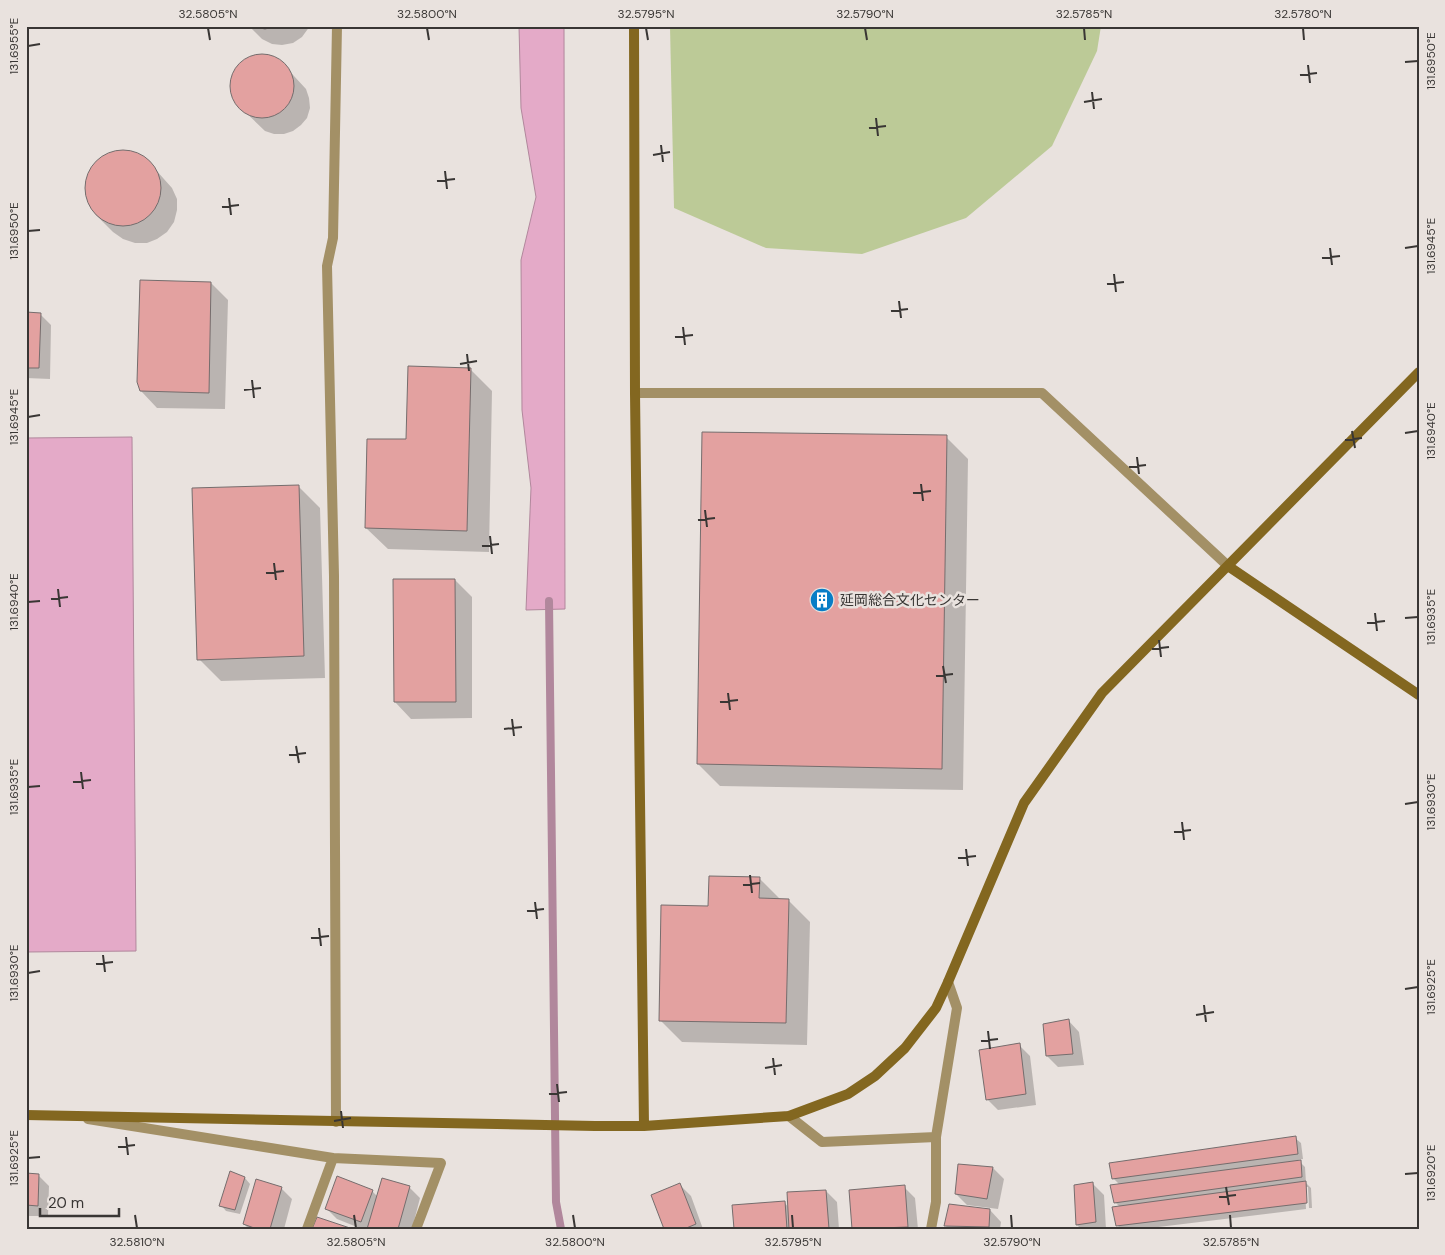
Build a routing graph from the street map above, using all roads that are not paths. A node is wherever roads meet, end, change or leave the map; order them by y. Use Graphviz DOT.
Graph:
graph roads {
  1 [pos="337,26"];
  2 [pos="634,26"];
  3 [pos="1419,372"];
  4 [pos="635,393"];
  5 [pos="1228,566"];
  6 [pos="1419,695"];
  7 [pos="948,982"];
  8 [pos="26,1115"];
  9 [pos="67,1116"];
  10 [pos="789,1116"];
  11 [pos="336,1122"];
  12 [pos="644,1126"];
  13 [pos="936,1137"];
  14 [pos="333,1158"];
  15 [pos="307,1229"];
  16 [pos="416,1229"];
  17 [pos="931,1229"];
  1 -- 11 [label="street"];
  2 -- 4 [label="street"];
  3 -- 5 [label="street"];
  4 -- 5 [label="street"];
  4 -- 12 [label="street"];
  5 -- 6 [label="street"];
  5 -- 7 [label="street"];
  7 -- 10 [label="street"];
  7 -- 13 [label="street"];
  8 -- 9 [label="street"];
  9 -- 11 [label="street"];
  9 -- 14 [label="street"];
  10 -- 12 [label="street"];
  10 -- 13 [label="street"];
  11 -- 12 [label="street"];
  13 -- 17 [label="street"];
  14 -- 15 [label="street"];
  14 -- 16 [label="street"];
}
